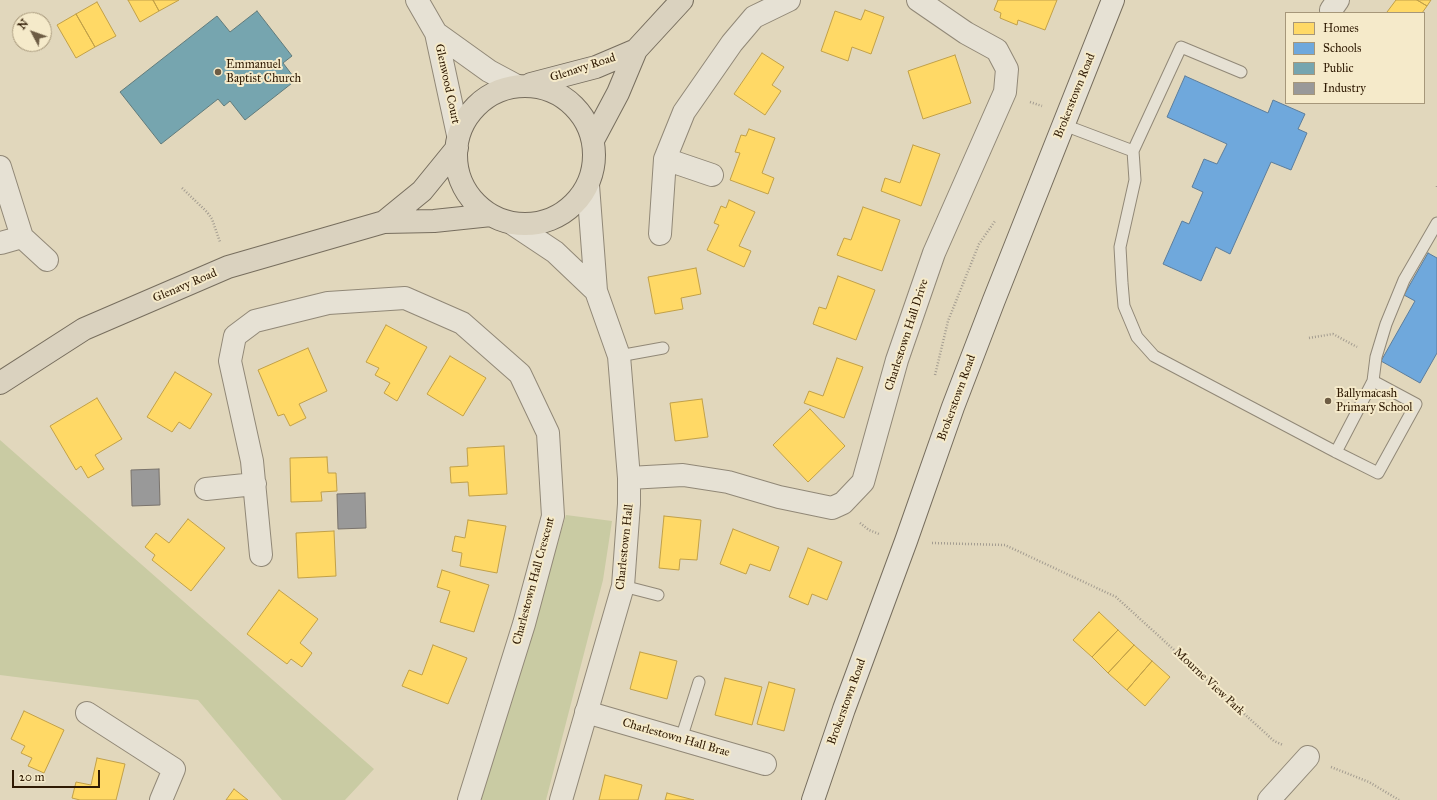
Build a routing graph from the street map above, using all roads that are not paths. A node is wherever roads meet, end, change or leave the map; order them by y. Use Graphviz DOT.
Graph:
graph roads {
  1 [pos="417,0"];
  2 [pos="682,0"];
  3 [pos="789,0"];
  4 [pos="918,0"];
  5 [pos="1113,0"];
  6 [pos="436,32"];
  7 [pos="636,50"];
  8 [pos="1242,72"];
  9 [pos="523,85"];
  10 [pos="1064,125"];
  11 [pos="594,140"];
  12 [pos="457,142"];
  13 [pos="1133,151"];
  14 [pos="665,159"];
  15 [pos="0,167"];
  16 [pos="712,175"];
  17 [pos="588,185"];
  18 [pos="491,216"];
  19 [pos="384,222"];
  20 [pos="1437,223"];
  21 [pos="513,224"];
  22 [pos="660,234"];
  23 [pos="22,236"];
  24 [pos="1,243"];
  25 [pos="47,260"];
  26 [pos="596,291"];
  27 [pos="662,348"];
  28 [pos="619,356"];
  29 [pos="1373,381"];
  30 [pos="0,383"];
  31 [pos="1336,452"];
  32 [pos="629,478"];
  33 [pos="255,484"];
  34 [pos="206,489"];
  35 [pos="261,555"];
  36 [pos="623,586"];
  37 [pos="658,595"];
  38 [pos="699,682"];
  39 [pos="586,712"];
  40 [pos="87,713"];
  41 [pos="681,739"];
  42 [pos="1308,757"];
  43 [pos="765,764"];
  44 [pos="161,800"];
  45 [pos="469,800"];
  46 [pos="561,800"];
  47 [pos="813,800"];
  48 [pos="1269,800"];
  1 -- 6 [label="street, Glenwood Court"];
  2 -- 7 [label="main road, Glenavy Road"];
  3 -- 14 [label="street"];
  4 -- 32 [label="street, Charlestown Hall Drive"];
  5 -- 10 [label="street, Brokerstown Road"];
  6 -- 9 [label="street, Glenwood Court"];
  6 -- 12 [label="street, Glenwood Court"];
  7 -- 9 [label="main road, Glenavy Road"];
  7 -- 11 [label="main road, Glenavy Road"];
  8 -- 13 [label="lane"];
  9 -- 11 [label="main road"];
  9 -- 12 [label="main road"];
  10 -- 13 [label="lane"];
  10 -- 47 [label="street, Brokerstown Road"];
  11 -- 17 [label="main road"];
  12 -- 18 [label="main road"];
  12 -- 19 [label="main road, Glenavy Road"];
  13 -- 31 [label="lane"];
  14 -- 16 [label="street"];
  14 -- 22 [label="street"];
  15 -- 23 [label="street"];
  17 -- 21 [label="main road"];
  17 -- 26 [label="street, Charlestown Hall"];
  18 -- 19 [label="main road, Glenavy Road"];
  18 -- 21 [label="main road"];
  19 -- 30 [label="main road, Glenavy Road"];
  20 -- 29 [label="lane"];
  21 -- 26 [label="street, Charlestown Hall"];
  23 -- 24 [label="street"];
  23 -- 25 [label="street"];
  26 -- 28 [label="street, Charlestown Hall"];
  27 -- 28 [label="lane"];
  28 -- 32 [label="street, Charlestown Hall"];
  29 -- 31 [label="lane"];
  29 -- 31 [label="lane"];
  32 -- 36 [label="street, Charlestown Hall"];
  33 -- 34 [label="street"];
  33 -- 35 [label="street, Charlestown Hall Crescent"];
  33 -- 45 [label="street, Charlestown Hall Crescent"];
  36 -- 37 [label="lane"];
  36 -- 39 [label="street, Charlestown Hall"];
  38 -- 41 [label="lane"];
  39 -- 41 [label="street, Charlestown Hall Brae"];
  39 -- 46 [label="street, Charlestown Hall"];
  40 -- 44 [label="street"];
  41 -- 43 [label="street, Charlestown Hall Brae"];
  42 -- 48 [label="street"];
}
